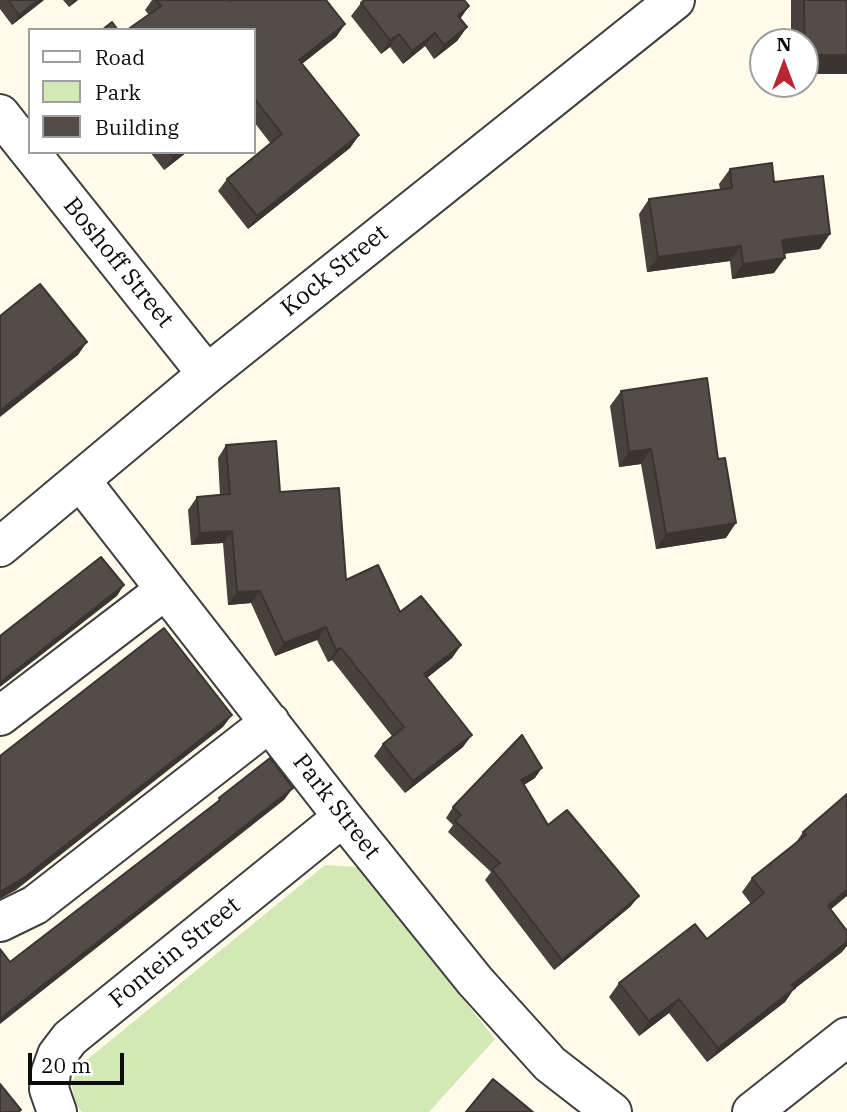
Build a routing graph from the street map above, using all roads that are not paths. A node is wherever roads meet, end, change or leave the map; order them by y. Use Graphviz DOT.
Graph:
graph roads {
  1 [pos="675,0"];
  2 [pos="0,114"];
  3 [pos="28,149"];
  4 [pos="32,154"];
  5 [pos="207,374"];
  6 [pos="81,481"];
  7 [pos="0,547"];
  8 [pos="165,590"];
  9 [pos="0,716"];
  10 [pos="270,722"];
  11 [pos="343,817"];
  12 [pos="0,922"];
  13 [pos="847,1037"];
  14 [pos="57,1112"];
  15 [pos="612,1112"];
  16 [pos="752,1112"];
  1 -- 5 [label="street, Kock Street"];
  2 -- 3 [label="street, Boshoff Street"];
  4 -- 5 [label="street, Boshoff Street"];
  5 -- 6 [label="street, Kock Street"];
  6 -- 7 [label="street, Kock Street"];
  6 -- 8 [label="street, Park Street"];
  8 -- 9 [label="street"];
  8 -- 10 [label="street, Park Street"];
  10 -- 11 [label="street, Park Street"];
  10 -- 12 [label="street"];
  11 -- 14 [label="street, Fontein Street"];
  11 -- 15 [label="street, Park Street"];
  13 -- 16 [label="street"];
}
